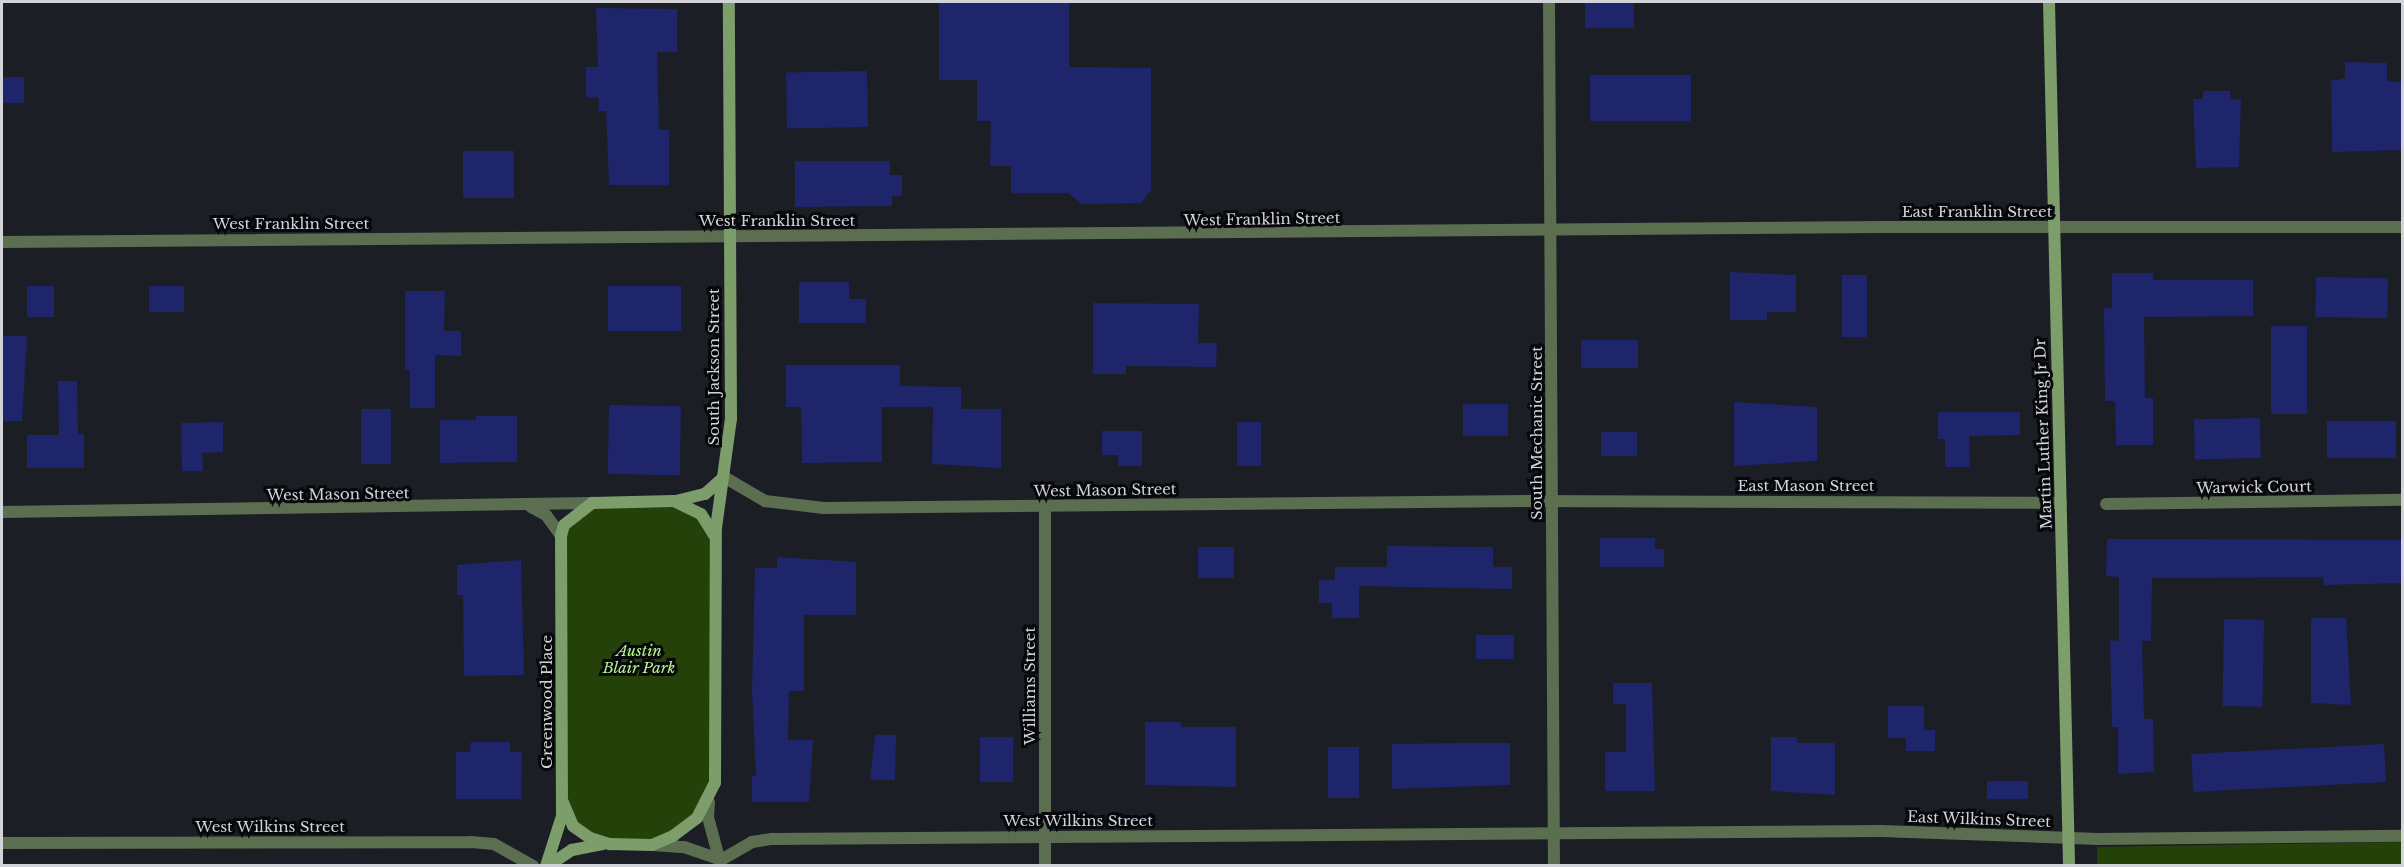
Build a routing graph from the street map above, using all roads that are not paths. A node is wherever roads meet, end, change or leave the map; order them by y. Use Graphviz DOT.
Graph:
graph roads {
  1 [pos="729,2"];
  2 [pos="1549,2"];
  3 [pos="2049,2"];
  4 [pos="2403,227"];
  5 [pos="2053,228"];
  6 [pos="1552,231"];
  7 [pos="729,237"];
  8 [pos="2,242"];
  9 [pos="724,477"];
  10 [pos="2403,500"];
  11 [pos="674,501"];
  12 [pos="1552,501"];
  13 [pos="592,503"];
  14 [pos="2061,503"];
  15 [pos="2106,504"];
  16 [pos="1045,506"];
  17 [pos="530,507"];
  18 [pos="2,512"];
  19 [pos="561,536"];
  20 [pos="715,545"];
  21 [pos="562,800"];
  22 [pos="709,802"];
  23 [pos="1553,832"];
  24 [pos="1045,836"];
  25 [pos="2403,836"];
  26 [pos="2068,837"];
  27 [pos="2,843"];
  28 [pos="610,844"];
  29 [pos="652,844"];
  30 [pos="721,863"];
  31 [pos="533,866"];
  32 [pos="547,866"];
  33 [pos="1045,866"];
  34 [pos="1554,866"];
  35 [pos="2069,866"];
  1 -- 7 [label="street, South Jackson Street"];
  2 -- 6 [label="street, South Mechanic Street"];
  3 -- 5 [label="street, Martin Luther King Jr Dr"];
  4 -- 5 [label="street, East Franklin Street"];
  5 -- 6 [label="street, East Franklin Street"];
  5 -- 14 [label="street, Martin Luther King Jr Dr"];
  6 -- 7 [label="street, West Franklin Street"];
  6 -- 12 [label="street, South Mechanic Street"];
  7 -- 8 [label="street, West Franklin Street"];
  7 -- 9 [label="street, South Jackson Street"];
  9 -- 11 [label="street, West Mason Street"];
  9 -- 16 [label="street, West Mason Street"];
  9 -- 20 [label="street, South Jackson Street"];
  10 -- 15 [label="street, Warwick Court"];
  11 -- 13 [label="street, West Mason Street"];
  11 -- 20 [label="street, West Mason Street"];
  12 -- 14 [label="street, East Mason Street"];
  12 -- 16 [label="street, West Mason Street"];
  12 -- 23 [label="street, South Mechanic Street"];
  13 -- 17 [label="street, West Mason Street"];
  13 -- 19 [label="street"];
  14 -- 26 [label="street, Martin Luther King Jr Dr"];
  16 -- 24 [label="street, Williams Street"];
  17 -- 18 [label="street, West Mason Street"];
  17 -- 19 [label="street"];
  19 -- 21 [label="street, Greenwood Place"];
  20 -- 22 [label="street, South Jackson Street"];
  21 -- 28 [label="street"];
  21 -- 32 [label="street, Greenwood Place"];
  22 -- 29 [label="street, South Jackson Street"];
  22 -- 30 [label="street, South Jackson Street"];
  23 -- 24 [label="street, West Wilkins Street"];
  23 -- 26 [label="street, East Wilkins Street"];
  23 -- 34 [label="street, South Mechanic Street"];
  24 -- 30 [label="street, West Wilkins Street"];
  24 -- 33 [label="street, Williams Street"];
  25 -- 26 [label="street, East Wilkins Street"];
  26 -- 35 [label="street, Martin Luther King Jr Dr"];
  27 -- 31 [label="street, West Wilkins Street"];
  28 -- 29 [label="street"];
  28 -- 32 [label="street"];
  29 -- 30 [label="street"];
}
